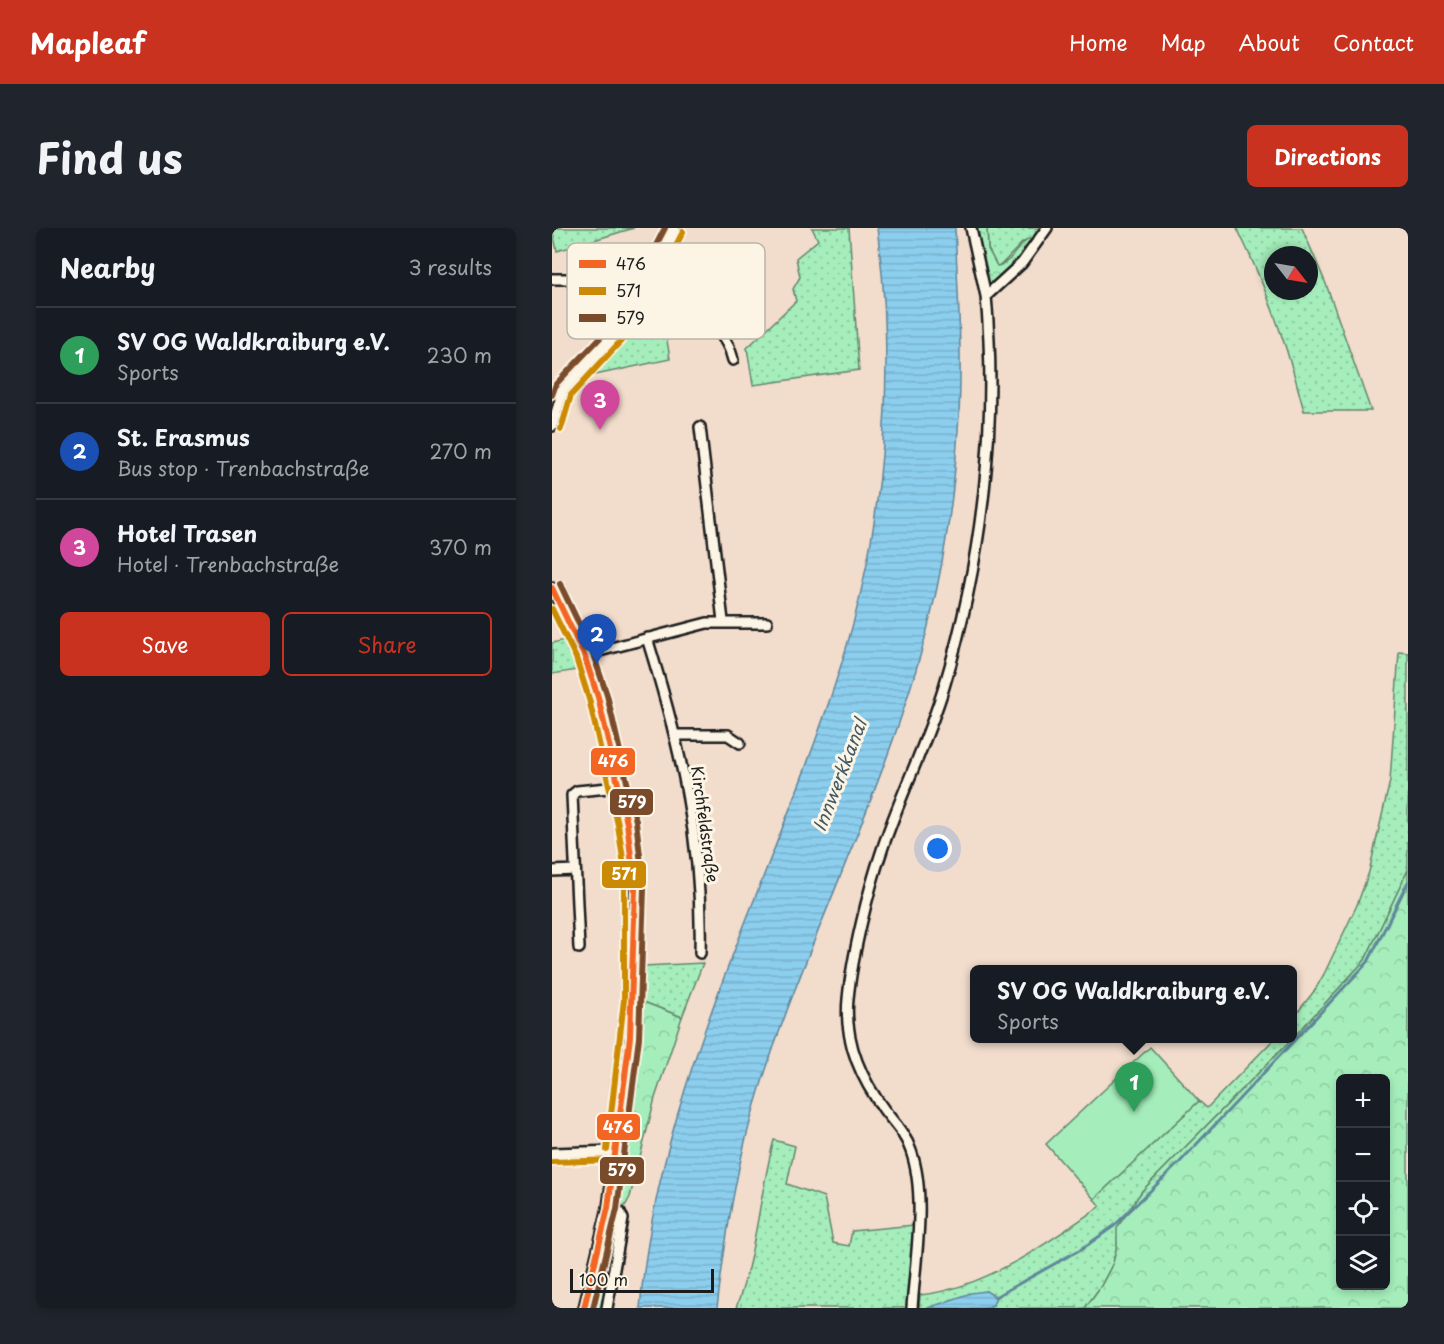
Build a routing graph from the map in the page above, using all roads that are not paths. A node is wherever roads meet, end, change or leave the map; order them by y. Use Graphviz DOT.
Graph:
graph roads {
  1 [pos="675,228"];
  2 [pos="971,228"];
  3 [pos="1047,228"];
  4 [pos="667,243"];
  5 [pos="986,296"];
  6 [pos="611,339"];
  7 [pos="724,339"];
  8 [pos="733,360"];
  9 [pos="554,409"];
  10 [pos="552,426"];
  11 [pos="700,427"];
  12 [pos="552,588"];
  13 [pos="723,621"];
  14 [pos="767,623"];
  15 [pos="647,638"];
  16 [pos="584,655"];
  17 [pos="676,735"];
  18 [pos="740,743"];
  19 [pos="619,787"];
  20 [pos="575,870"];
  21 [pos="552,871"];
  22 [pos="579,948"];
  23 [pos="700,953"];
  24 [pos="616,1151"];
  25 [pos="552,1153"];
  26 [pos="608,1208"];
  27 [pos="584,1308"];
  28 [pos="607,1308"];
  29 [pos="912,1308"];
  1 -- 4 [label="street"];
  2 -- 5 [label="street"];
  3 -- 5 [label="street"];
  5 -- 29 [label="street"];
  6 -- 9 [label="street"];
  7 -- 8 [label="street"];
  9 -- 10 [label="street"];
  11 -- 13 [label="street"];
  12 -- 16 [label="street"];
  13 -- 14 [label="street"];
  13 -- 15 [label="street"];
  15 -- 16 [label="street"];
  15 -- 17 [label="street, Kirchfeldstraße"];
  16 -- 19 [label="street"];
  17 -- 18 [label="street"];
  17 -- 23 [label="street, Kirchfeldstraße"];
  19 -- 20 [label="street"];
  19 -- 24 [label="street"];
  20 -- 21 [label="street"];
  20 -- 22 [label="street"];
  24 -- 25 [label="street"];
  24 -- 26 [label="street"];
  26 -- 27 [label="street"];
  26 -- 28 [label="street"];
}
